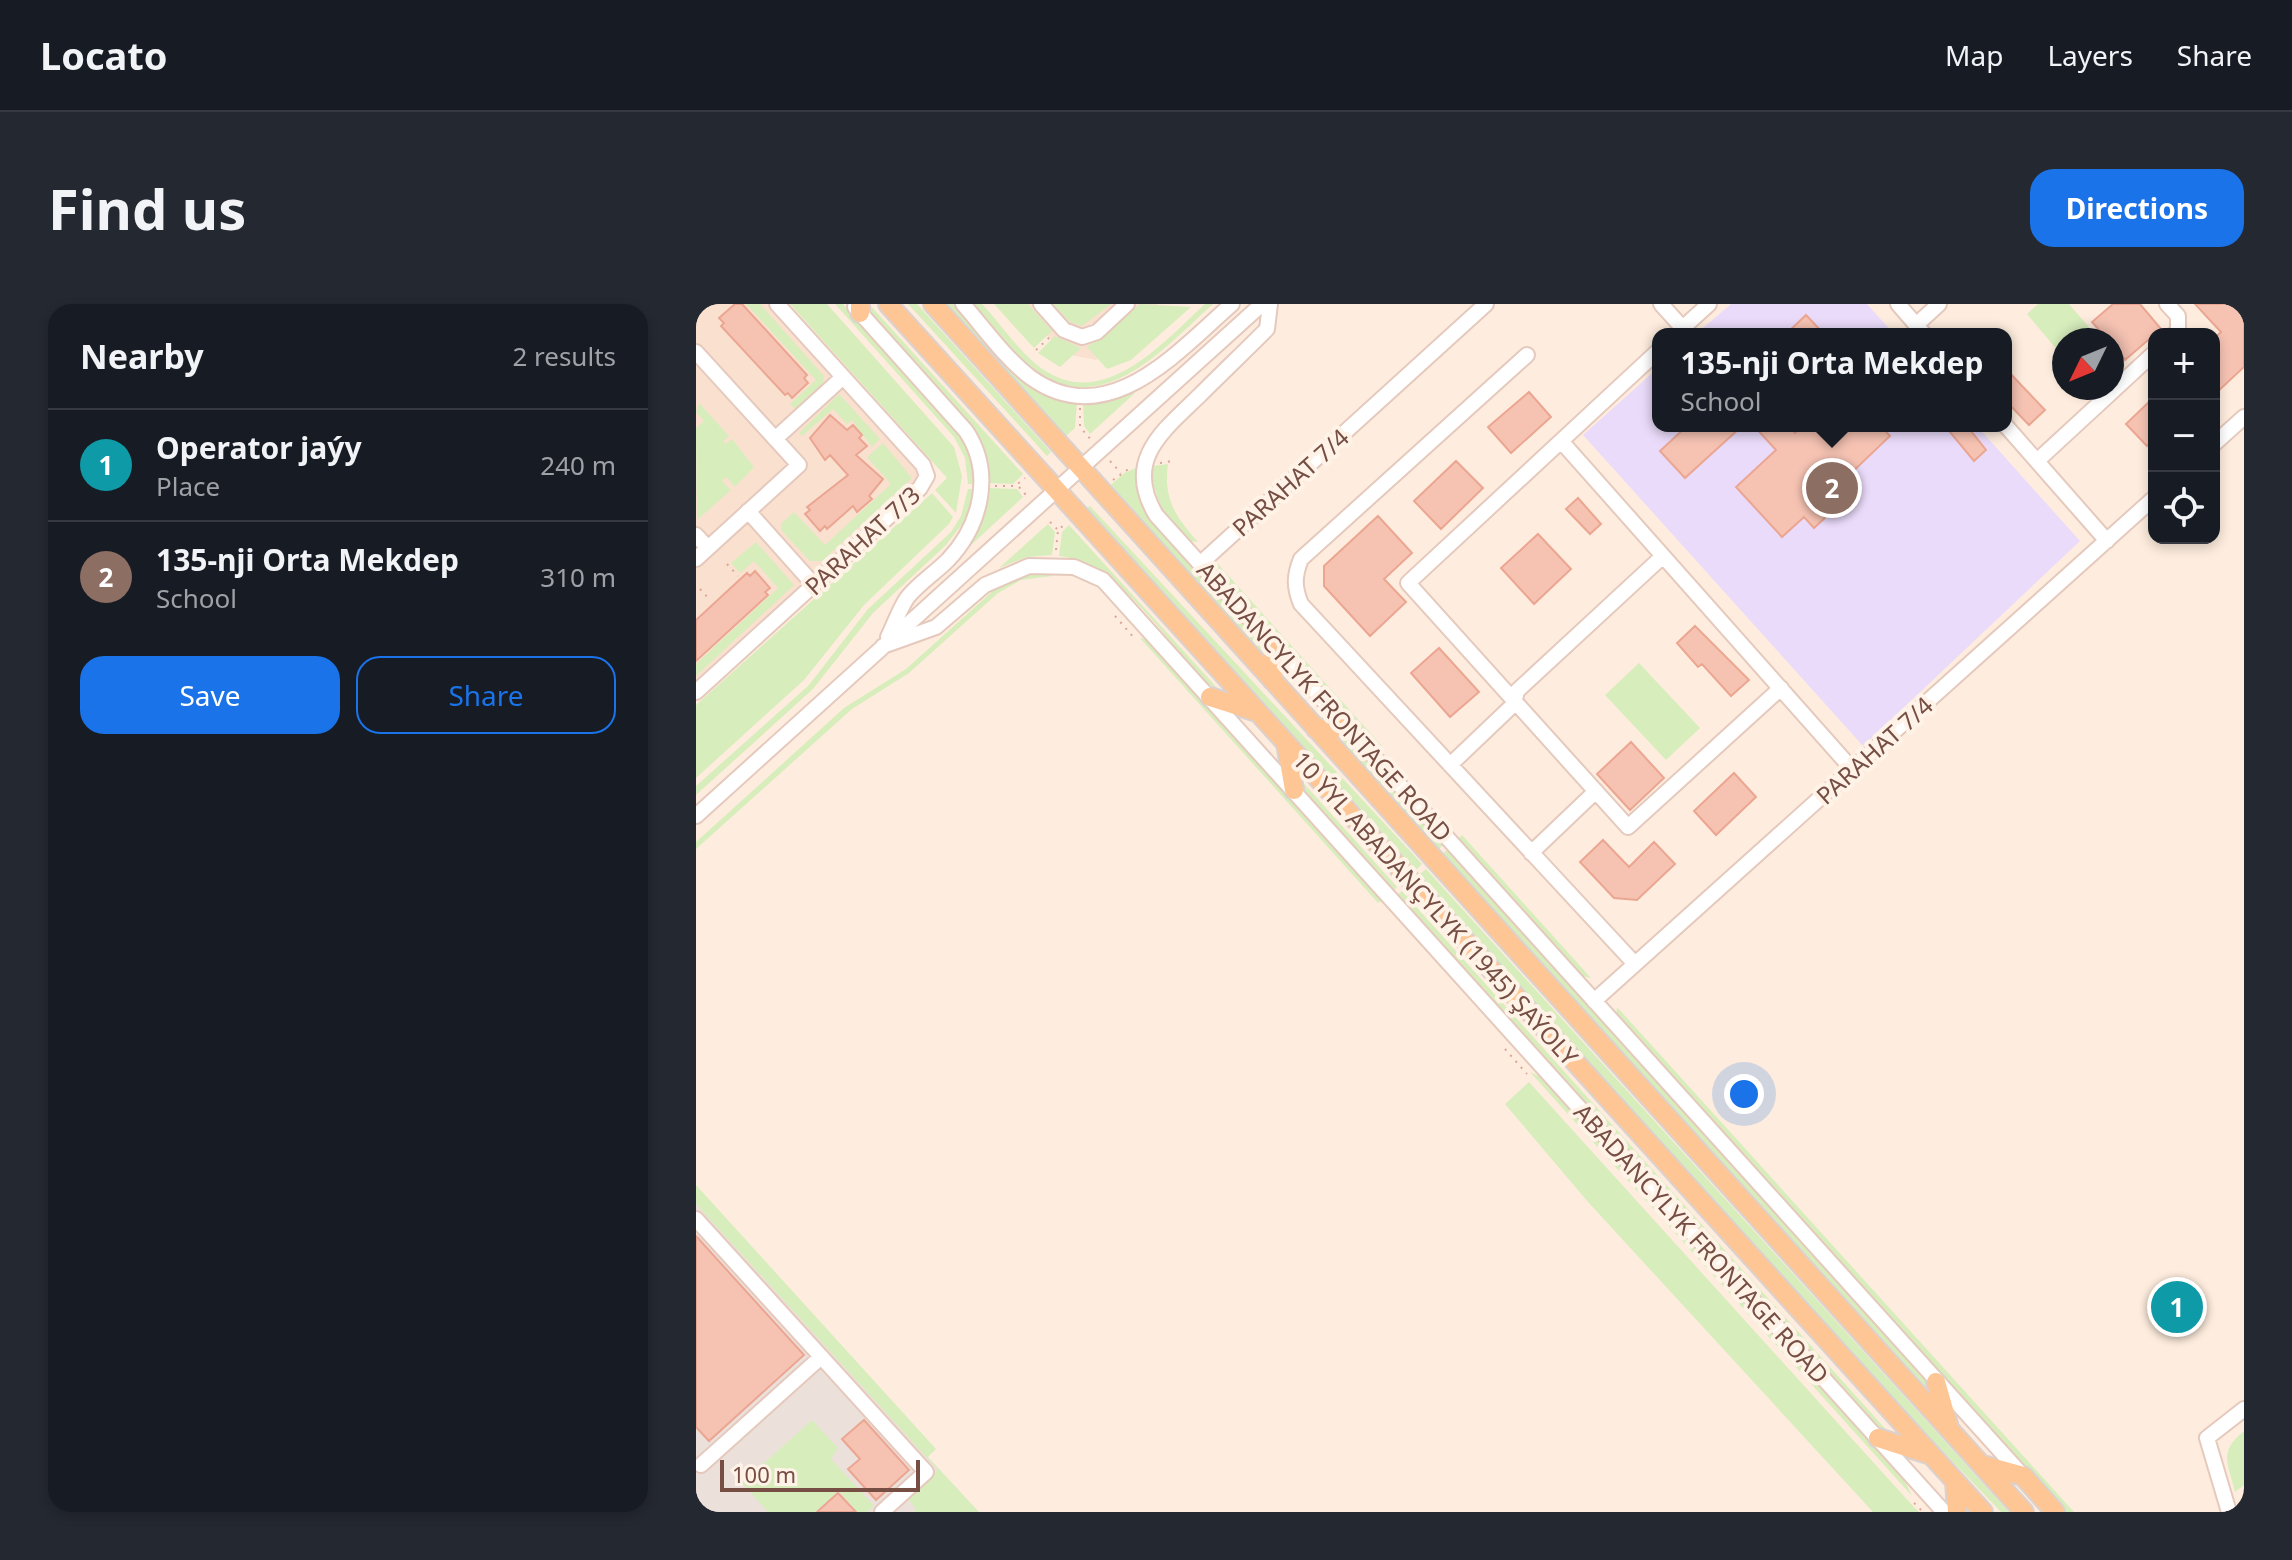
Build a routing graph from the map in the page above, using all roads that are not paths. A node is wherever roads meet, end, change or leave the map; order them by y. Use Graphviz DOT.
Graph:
graph roads {
  1 [pos="777,304"];
  2 [pos="888,304"];
  3 [pos="933,304"];
  4 [pos="963,304"];
  5 [pos="1041,304"];
  6 [pos="1127,304"];
  7 [pos="1232,304"];
  8 [pos="1262,304"];
  9 [pos="1270,304"];
  10 [pos="1486,304"];
  11 [pos="1661,304"];
  12 [pos="1709,304"];
  13 [pos="1898,304"];
  14 [pos="1939,304"];
  15 [pos="2167,304"];
  16 [pos="857,307"];
  17 [pos="1680,328"];
  18 [pos="1687,328"];
  19 [pos="1918,328"];
  20 [pos="1921,328"];
  21 [pos="2178,328"];
  22 [pos="696,352"];
  23 [pos="1527,355"];
  24 [pos="1652,357"];
  25 [pos="2148,359"];
  26 [pos="843,377"];
  27 [pos="2244,417"];
  28 [pos="2011,432"];
  29 [pos="775,439"];
  30 [pos="2220,439"];
  31 [pos="1561,441"];
  32 [pos="2037,461"];
  33 [pos="1082,468"];
  34 [pos="1057,491"];
  35 [pos="2148,503"];
  36 [pos="748,511"];
  37 [pos="696,535"];
  38 [pos="2107,541"];
  39 [pos="708,548"];
  40 [pos="1663,556"];
  41 [pos="696,559"];
  42 [pos="1201,563"];
  43 [pos="814,585"];
  44 [pos="1274,644"];
  45 [pos="883,646"];
  46 [pos="1272,680"];
  47 [pos="1781,688"];
  48 [pos="696,692"];
  49 [pos="1210,697"];
  50 [pos="1515,701"];
  51 [pos="1259,713"];
  52 [pos="1349,728"];
  53 [pos="1316,729"];
  54 [pos="1286,743"];
  55 [pos="1450,765"];
  56 [pos="1852,769"];
  57 [pos="1294,790"];
  58 [pos="1596,791"];
  59 [pos="696,816"];
  60 [pos="1531,853"];
  61 [pos="1635,964"];
  62 [pos="1594,1001"];
  63 [pos="696,1219"];
  64 [pos="821,1357"];
  65 [pos="1936,1382"];
  66 [pos="2244,1409"];
  67 [pos="1950,1431"];
  68 [pos="1878,1438"];
  69 [pos="1931,1455"];
  70 [pos="1980,1464"];
  71 [pos="701,1465"];
  72 [pos="2023,1476"];
  73 [pos="1955,1481"];
  74 [pos="882,1512"];
  75 [pos="1944,1512"];
  76 [pos="1957,1512"];
  77 [pos="1983,1512"];
  78 [pos="2024,1512"];
  79 [pos="2055,1512"];
  80 [pos="2229,1512"];
  1 -- 26 [label="street, PARAHAT 7/3"];
  2 -- 34 [label="main road, 10 ÝYL ABADANÇYLYK (1945) ŞAÝOLY"];
  3 -- 33 [label="main road, 10 ÝYL ABADANÇYLYK (1945) ŞAÝOLY"];
  4 -- 7 [label="street"];
  5 -- 6 [label="street"];
  8 -- 33 [label="street"];
  9 -- 42 [label="street, ABADANCYLYK FRONTAGE ROAD"];
  10 -- 42 [label="street, PARAHAT 7/4"];
  11 -- 17 [label="street"];
  12 -- 18 [label="street"];
  13 -- 19 [label="street"];
  14 -- 20 [label="street"];
  15 -- 21 [label="street"];
  16 -- 45 [label="street"];
  22 -- 29 [label="street"];
  23 -- 55 [label="street"];
  24 -- 31 [label="street"];
  25 -- 32 [label="street"];
  26 -- 29 [label="street"];
  26 -- 43 [label="street, PARAHAT 7/3"];
  27 -- 30 [label="street"];
  28 -- 32 [label="street"];
  29 -- 36 [label="street"];
  31 -- 40 [label="street"];
  31 -- 50 [label="street"];
  32 -- 38 [label="street"];
  33 -- 34 [label="street"];
  33 -- 46 [label="main road, 10 ÝYL ABADANÇYLYK (1945) ŞAÝOLY"];
  34 -- 45 [label="street"];
  34 -- 51 [label="main road, 10 ÝYL ABADANÇYLYK (1945) ŞAÝOLY"];
  35 -- 38 [label="street, PARAHAT 7/4"];
  36 -- 39 [label="street"];
  36 -- 43 [label="street"];
  37 -- 39 [label="street"];
  38 -- 56 [label="street, PARAHAT 7/4"];
  39 -- 41 [label="street"];
  40 -- 47 [label="street"];
  40 -- 50 [label="street"];
  42 -- 44 [label="street, ABADANCYLYK FRONTAGE ROAD"];
  43 -- 48 [label="street, PARAHAT 7/3"];
  44 -- 46 [label="main road"];
  44 -- 52 [label="street, ABADANCYLYK FRONTAGE ROAD"];
  45 -- 49 [label="street, ABADANCYLYK FRONTAGE ROAD"];
  45 -- 59 [label="street"];
  46 -- 53 [label="main road, 10 ÝYL ABADANÇYLYK (1945) ŞAÝOLY"];
  47 -- 56 [label="street"];
  47 -- 58 [label="street"];
  49 -- 51 [label="main road"];
  49 -- 57 [label="street, ABADANCYLYK FRONTAGE ROAD"];
  50 -- 55 [label="street"];
  50 -- 58 [label="street"];
  51 -- 54 [label="main road, 10 ÝYL ABADANÇYLYK (1945) ŞAÝOLY"];
  52 -- 53 [label="main road"];
  52 -- 62 [label="street, ABADANCYLYK FRONTAGE ROAD"];
  53 -- 67 [label="main road, 10 ÝYL ABADANÇYLYK (1945) ŞAÝOLY"];
  54 -- 57 [label="main road"];
  54 -- 69 [label="main road, 10 ÝYL ABADANÇYLYK (1945) ŞAÝOLY"];
  55 -- 60 [label="street"];
  56 -- 61 [label="street, PARAHAT 7/4"];
  57 -- 68 [label="street, ABADANCYLYK FRONTAGE ROAD"];
  58 -- 60 [label="street"];
  60 -- 61 [label="street"];
  61 -- 62 [label="street, PARAHAT 7/4"];
  62 -- 65 [label="street, ABADANCYLYK FRONTAGE ROAD"];
  63 -- 64 [label="street"];
  64 -- 71 [label="street"];
  64 -- 74 [label="street"];
  65 -- 67 [label="main road"];
  65 -- 72 [label="street, ABADANCYLYK FRONTAGE ROAD"];
  66 -- 80 [label="street"];
  67 -- 70 [label="main road, 10 ÝYL ABADANÇYLYK (1945) ŞAÝOLY"];
  68 -- 69 [label="main road"];
  68 -- 75 [label="street, ABADANCYLYK FRONTAGE ROAD"];
  69 -- 73 [label="main road, 10 ÝYL ABADANÇYLYK (1945) ŞAÝOLY"];
  70 -- 72 [label="main road"];
  70 -- 78 [label="main road, 10 ÝYL ABADANÇYLYK (1945) ŞAÝOLY"];
  72 -- 79 [label="main road"];
  73 -- 76 [label="main road"];
  73 -- 77 [label="main road, 10 ÝYL ABADANÇYLYK (1945) ŞAÝOLY"];
}
